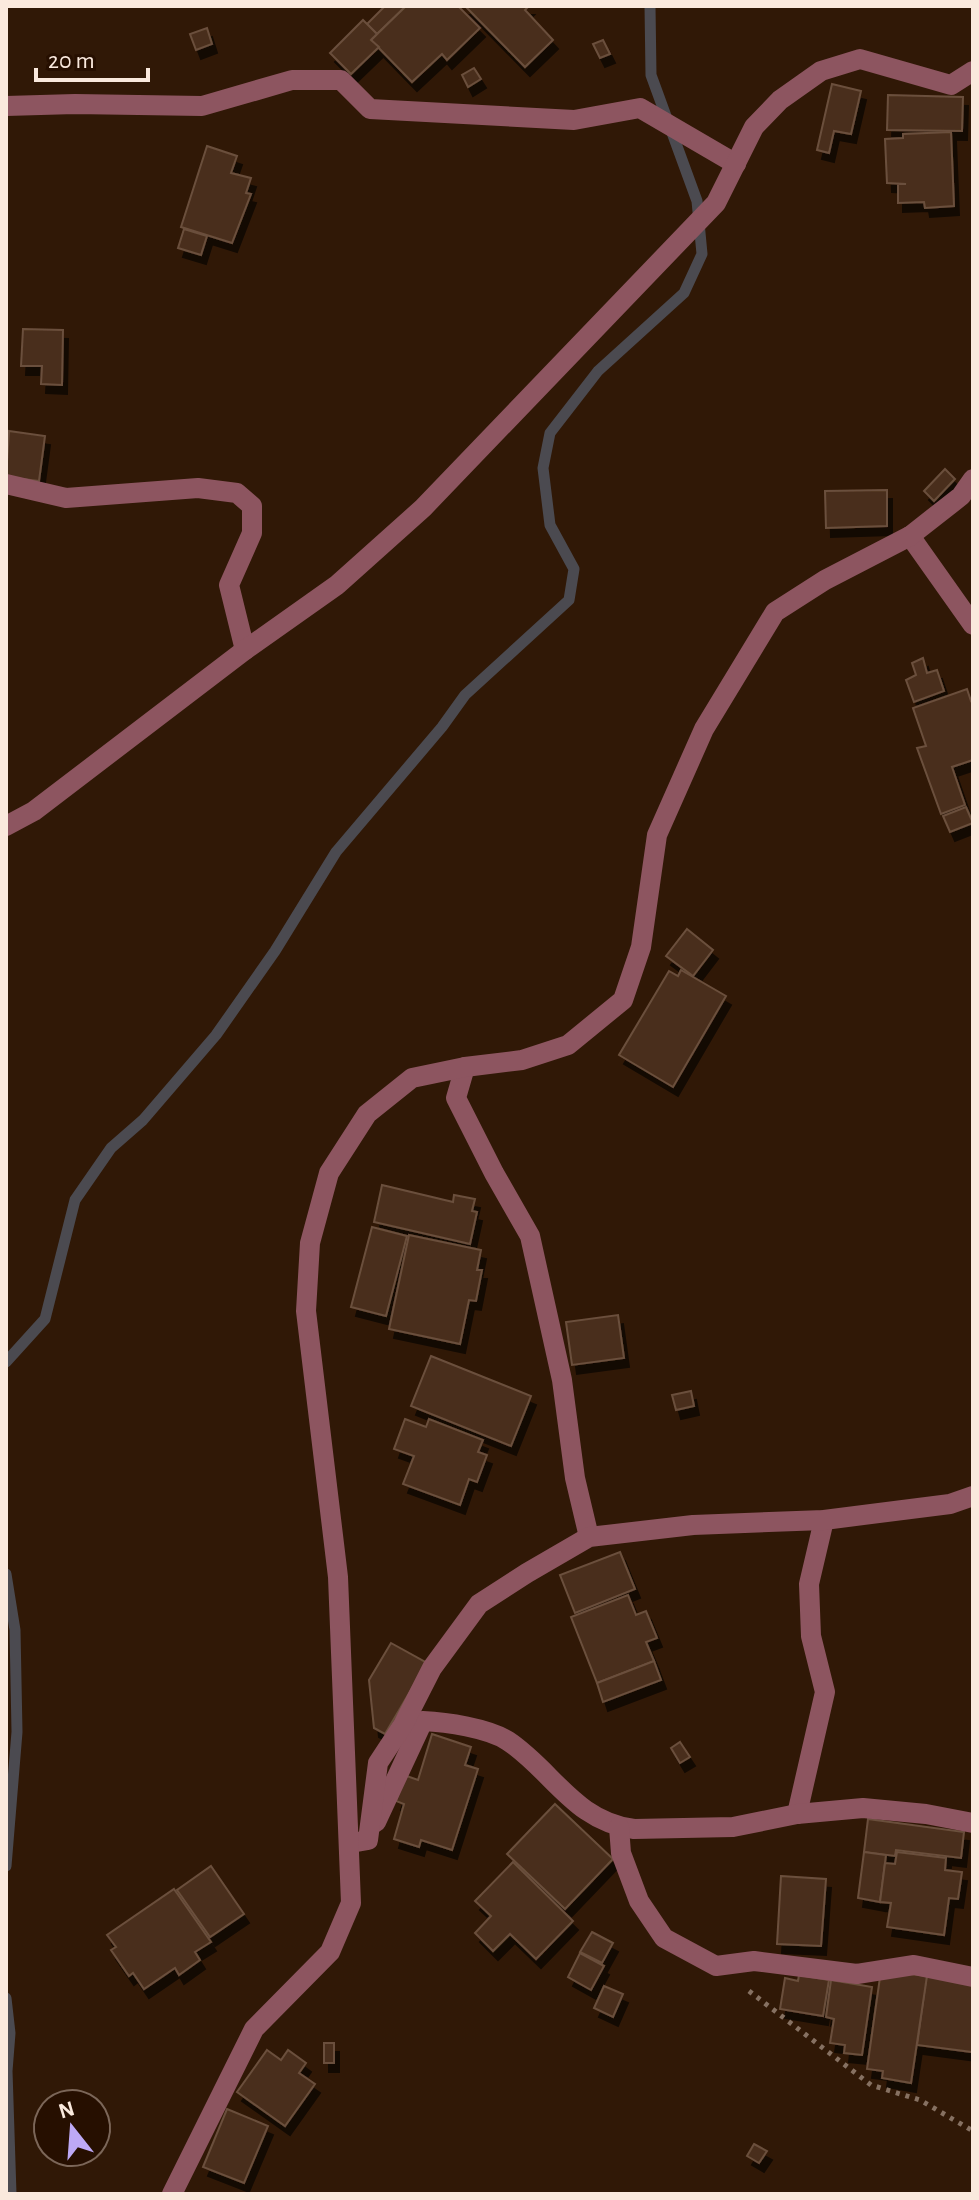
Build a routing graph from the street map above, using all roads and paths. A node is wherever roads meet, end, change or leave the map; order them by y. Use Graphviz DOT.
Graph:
graph roads {
  1 [pos="973,71"];
  2 [pos="6,106"];
  3 [pos="736,164"];
  4 [pos="973,479"];
  5 [pos="6,484"];
  6 [pos="910,536"];
  7 [pos="973,625"];
  8 [pos="245,650"];
  9 [pos="6,826"];
  10 [pos="465,1067"];
  11 [pos="973,1496"];
  12 [pos="824,1520"];
  13 [pos="589,1537"];
  14 [pos="797,1814"];
  15 [pos="973,1823"];
  16 [pos="619,1827"];
  17 [pos="359,1842"];
  18 [pos="716,1966"];
  19 [pos="973,1977"];
  20 [pos="973,2131"];
  21 [pos="172,2194"];
  1 -- 3 [label="street"];
  2 -- 3 [label="street"];
  3 -- 8 [label="street"];
  4 -- 6 [label="street"];
  5 -- 8 [label="street"];
  6 -- 7 [label="street"];
  6 -- 10 [label="street"];
  8 -- 9 [label="street"];
  10 -- 13 [label="street"];
  10 -- 17 [label="street"];
  11 -- 12 [label="street"];
  12 -- 13 [label="street"];
  12 -- 14 [label="street"];
  13 -- 17 [label="street"];
  14 -- 15 [label="street"];
  14 -- 16 [label="street"];
  16 -- 17 [label="street"];
  16 -- 18 [label="street"];
  17 -- 21 [label="street"];
  18 -- 19 [label="street"];
  18 -- 20 [label="path"];
}
